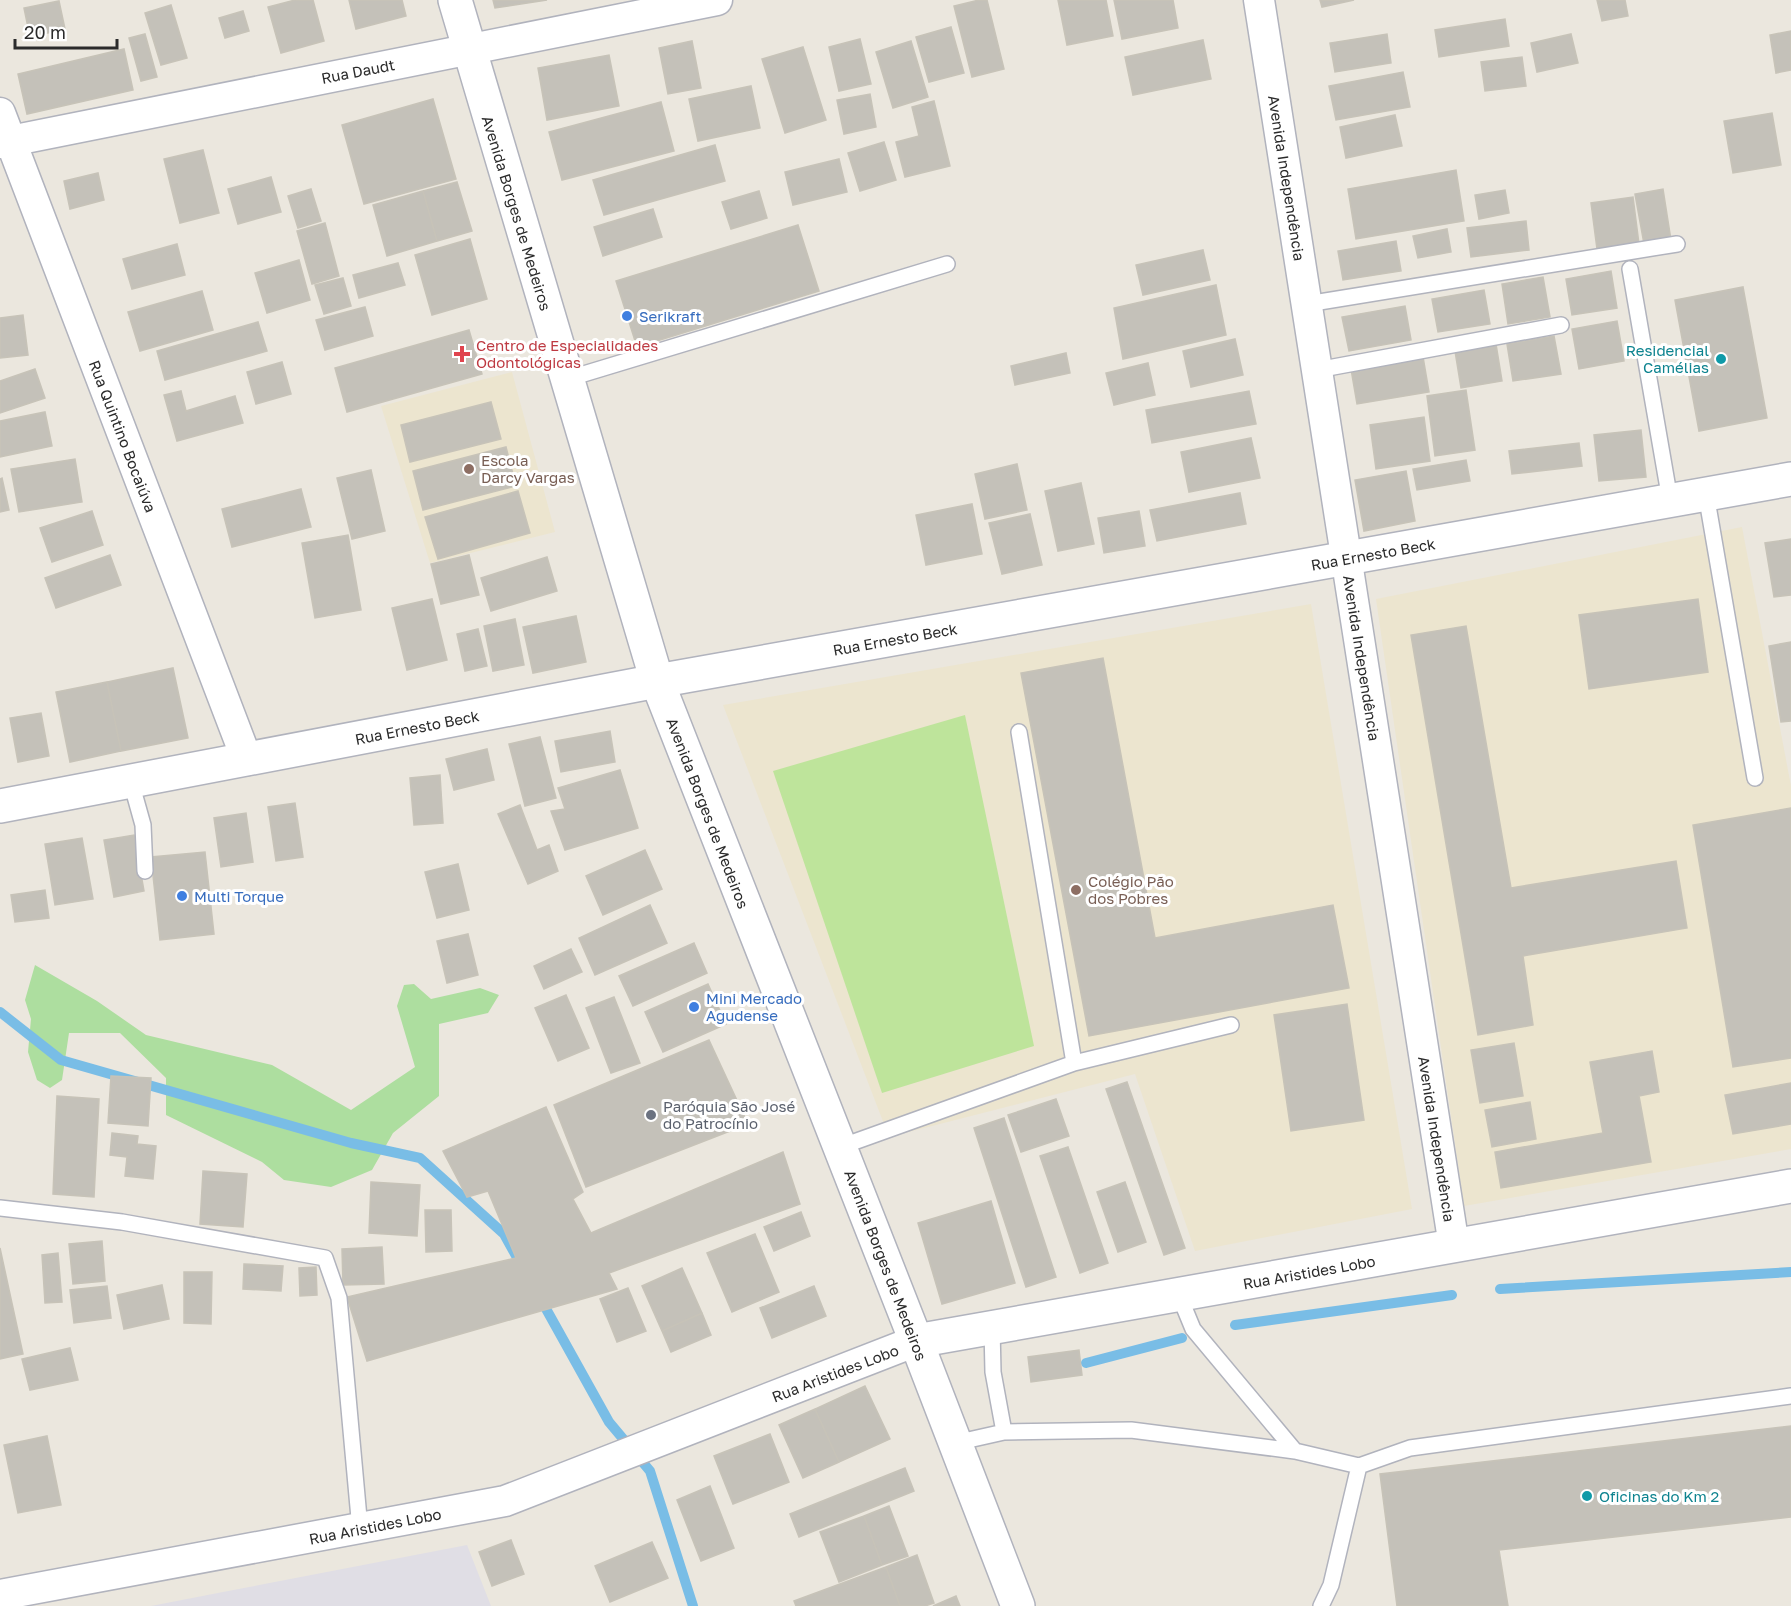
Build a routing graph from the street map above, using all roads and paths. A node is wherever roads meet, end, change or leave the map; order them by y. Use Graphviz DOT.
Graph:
graph roads {
  1 [pos="455,0"];
  2 [pos="717,0"];
  3 [pos="1259,0"];
  4 [pos="469,49"];
  5 [pos="0,113"];
  6 [pos="5,142"];
  7 [pos="1677,244"];
  8 [pos="947,264"];
  9 [pos="1630,269"];
  10 [pos="1307,304"];
  11 [pos="1562,325"];
  12 [pos="1317,370"];
  13 [pos="567,379"];
  14 [pos="1791,479"];
  15 [pos="1706,494"];
  16 [pos="1670,500"];
  17 [pos="1346,558"];
  18 [pos="657,681"];
  19 [pos="1019,732"];
  20 [pos="247,760"];
  21 [pos="1755,778"];
  22 [pos="130,782"];
  23 [pos="0,806"];
  24 [pos="145,871"];
  25 [pos="1231,1025"];
  26 [pos="1074,1063"];
  27 [pos="840,1147"];
  28 [pos="1791,1186"];
  29 [pos="0,1208"];
  30 [pos="1454,1246"];
  31 [pos="1179,1295"];
  32 [pos="992,1328"];
  33 [pos="916,1341"];
  34 [pos="1791,1396"];
  35 [pos="1004,1432"];
  36 [pos="956,1443"];
  37 [pos="1295,1451"];
  38 [pos="1359,1466"];
  39 [pos="360,1528"];
  40 [pos="0,1595"];
  41 [pos="1018,1606"];
  42 [pos="1321,1606"];
  1 -- 4 [label="street, Avenida Borges de Medeiros"];
  2 -- 4 [label="street, Rua Daudt"];
  3 -- 10 [label="street, Avenida Independência"];
  4 -- 6 [label="street, Rua Daudt"];
  4 -- 13 [label="street, Avenida Borges de Medeiros"];
  5 -- 6 [label="street, Rua Quintino Bocaiúva"];
  6 -- 20 [label="street, Rua Quintino Bocaiúva"];
  7 -- 10 [label="lane"];
  8 -- 13 [label="lane"];
  9 -- 16 [label="lane"];
  10 -- 12 [label="street, Avenida Independência"];
  11 -- 12 [label="lane"];
  12 -- 17 [label="street, Avenida Independência"];
  13 -- 18 [label="street, Avenida Borges de Medeiros"];
  14 -- 15 [label="street, Rua Ernesto Beck"];
  15 -- 16 [label="street, Rua Ernesto Beck"];
  15 -- 21 [label="lane"];
  16 -- 17 [label="street, Rua Ernesto Beck"];
  17 -- 18 [label="street, Rua Ernesto Beck"];
  17 -- 30 [label="street, Avenida Independência"];
  18 -- 20 [label="street, Rua Ernesto Beck"];
  18 -- 27 [label="street, Avenida Borges de Medeiros"];
  19 -- 26 [label="lane"];
  20 -- 22 [label="street, Rua Ernesto Beck"];
  22 -- 23 [label="street, Rua Ernesto Beck"];
  22 -- 24 [label="lane"];
  25 -- 26 [label="lane"];
  26 -- 27 [label="lane"];
  27 -- 33 [label="street, Avenida Borges de Medeiros"];
  28 -- 30 [label="street, Rua Aristides Lobo"];
  29 -- 39 [label="lane"];
  30 -- 31 [label="street, Rua Aristides Lobo"];
  31 -- 32 [label="street, Rua Aristides Lobo"];
  31 -- 37 [label="lane"];
  32 -- 33 [label="street, Rua Aristides Lobo"];
  32 -- 35 [label="lane"];
  33 -- 36 [label="street, Avenida Borges de Medeiros"];
  33 -- 39 [label="street, Rua Aristides Lobo"];
  34 -- 38 [label="lane"];
  35 -- 36 [label="lane"];
  35 -- 37 [label="lane"];
  36 -- 41 [label="street, Avenida Borges de Medeiros"];
  37 -- 38 [label="lane"];
  38 -- 42 [label="lane"];
  39 -- 40 [label="street, Rua Aristides Lobo"];
}
